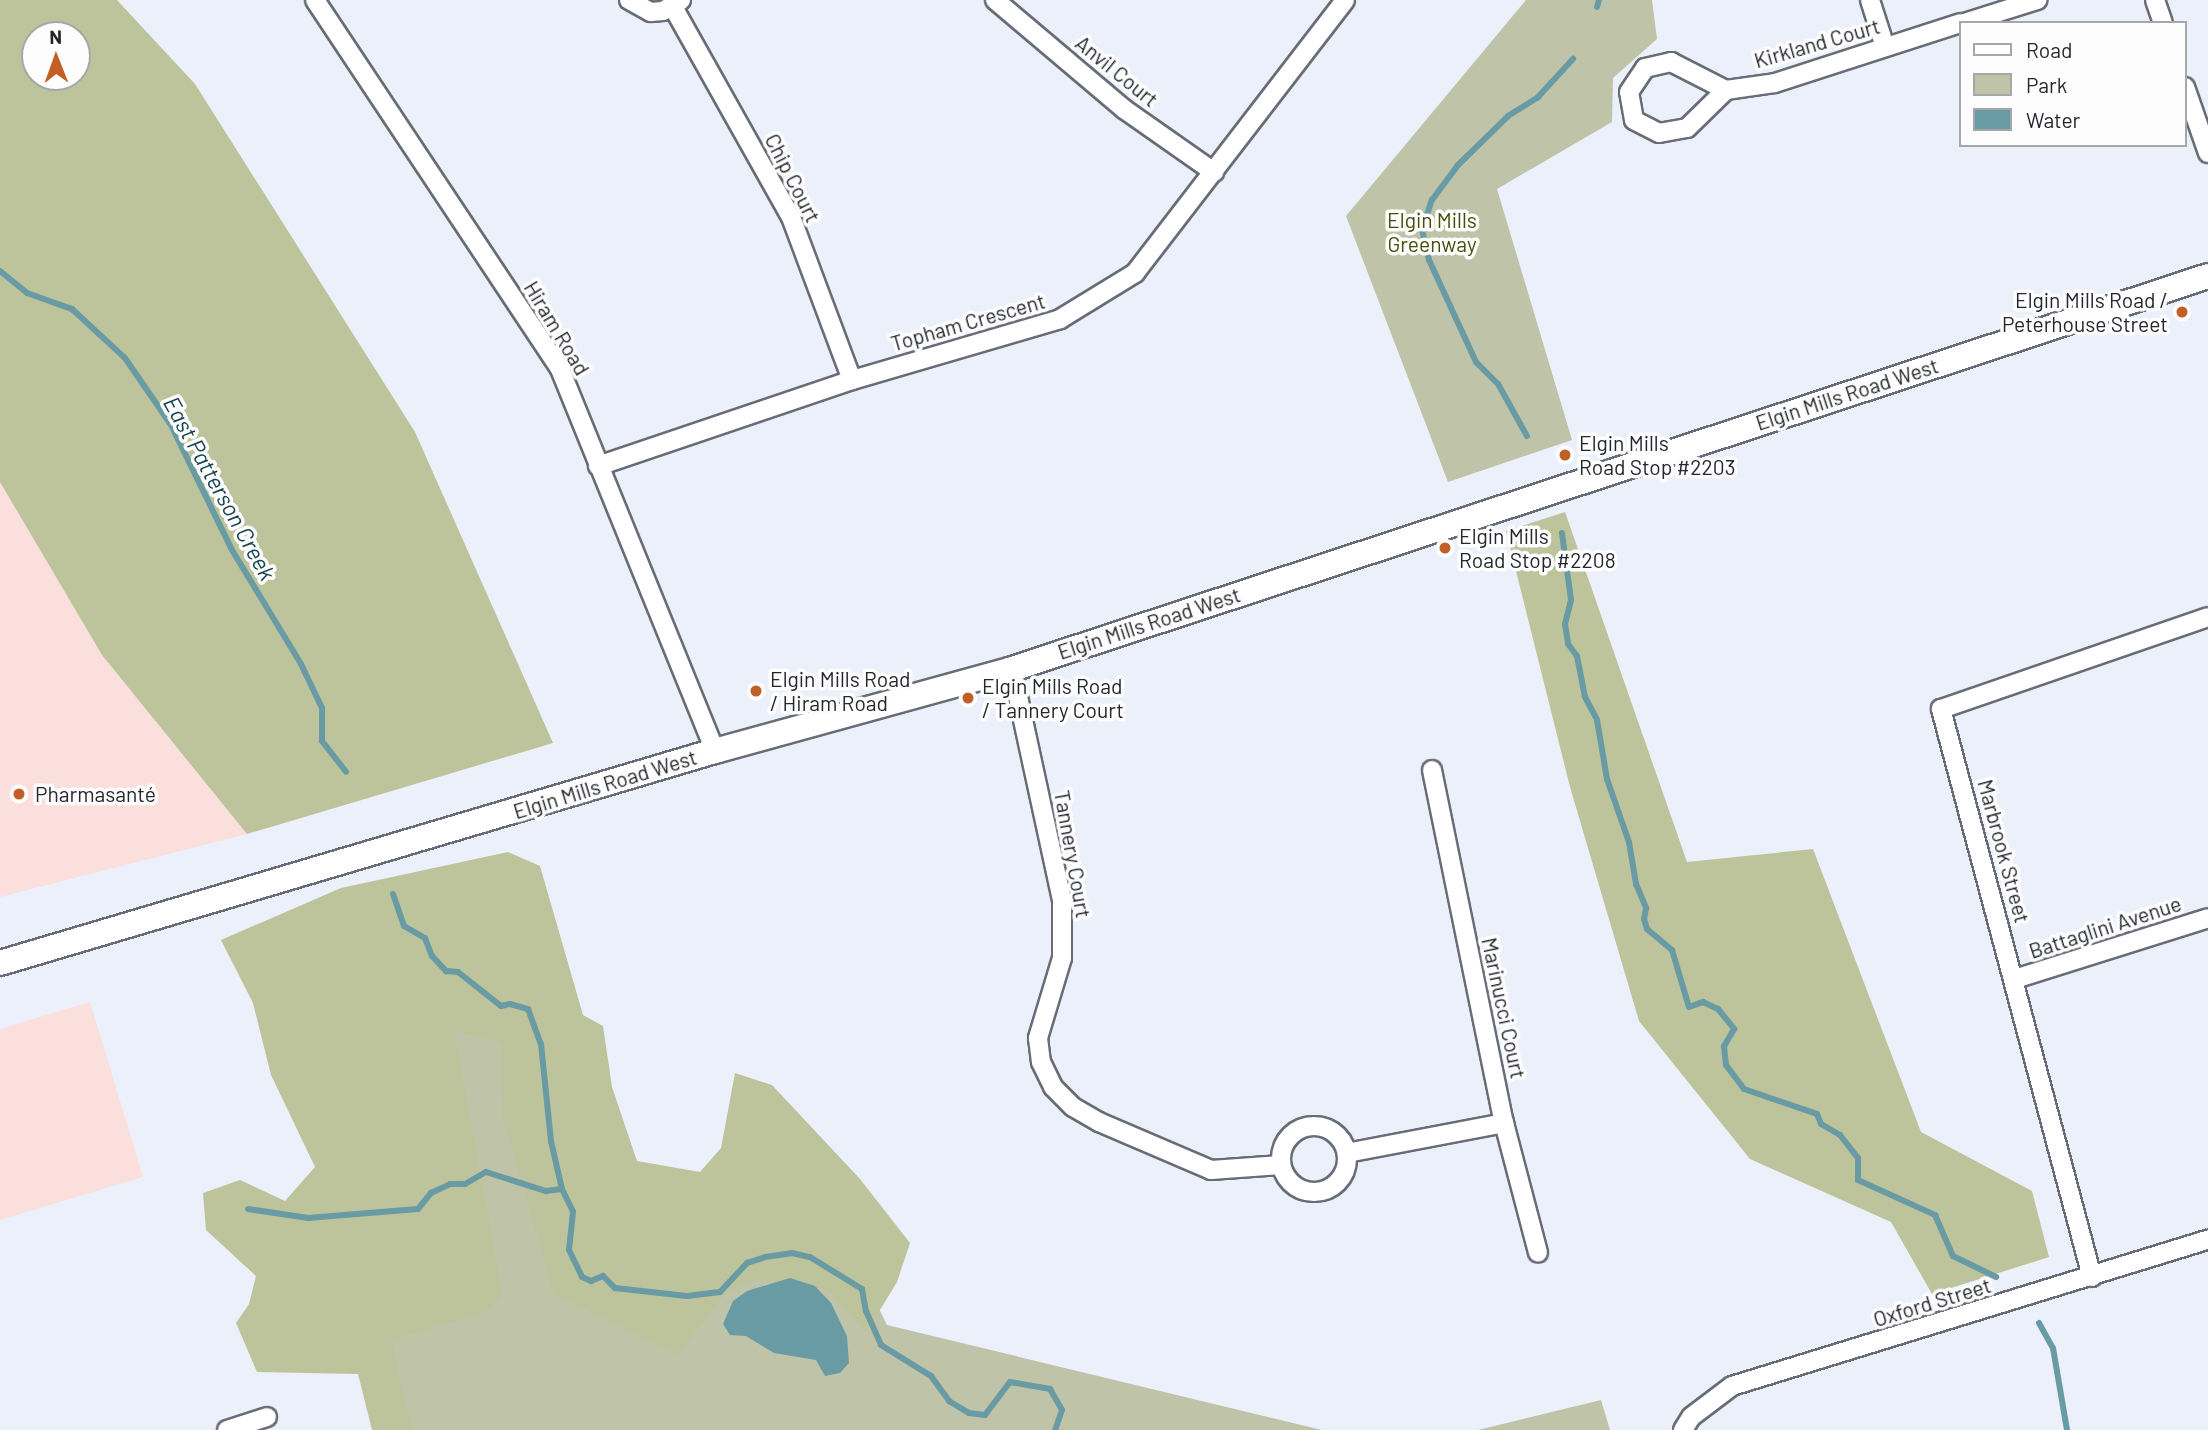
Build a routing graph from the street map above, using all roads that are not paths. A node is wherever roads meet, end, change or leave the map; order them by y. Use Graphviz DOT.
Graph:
graph roads {
  1 [pos="315,0"];
  2 [pos="629,0"];
  3 [pos="995,0"];
  4 [pos="1345,0"];
  5 [pos="1870,0"];
  6 [pos="2037,0"];
  7 [pos="2155,0"];
  8 [pos="677,3"];
  9 [pos="1969,21"];
  10 [pos="2162,21"];
  11 [pos="1960,24"];
  12 [pos="1885,47"];
  13 [pos="1726,90"];
  14 [pos="2187,93"];
  15 [pos="2208,153"];
  16 [pos="1214,172"];
  17 [pos="2208,276"];
  18 [pos="852,380"];
  19 [pos="597,466"];
  20 [pos="2208,617"];
  21 [pos="1012,669"];
  22 [pos="715,751"];
  23 [pos="1432,770"];
  24 [pos="2208,918"];
  25 [pos="0,963"];
  26 [pos="2015,979"];
  27 [pos="1504,1123"];
  28 [pos="1347,1153"];
  29 [pos="1281,1165"];
  30 [pos="2208,1240"];
  31 [pos="1538,1253"];
  32 [pos="2092,1277"];
  33 [pos="267,1417"];
  34 [pos="227,1430"];
  35 [pos="1683,1430"];
  1 -- 19 [label="street, Hiram Road"];
  2 -- 8 [label="street, Chip Court"];
  3 -- 16 [label="street, Anvil Court"];
  4 -- 16 [label="street, Topham Crescent"];
  5 -- 12 [label="street"];
  6 -- 9 [label="street, Kirkland Court"];
  7 -- 10 [label="street"];
  8 -- 18 [label="street, Chip Court"];
  11 -- 12 [label="street, Kirkland Court"];
  12 -- 13 [label="street, Kirkland Court"];
  13 -- 13 [label="street"];
  14 -- 15 [label="street"];
  16 -- 18 [label="street, Topham Crescent"];
  17 -- 21 [label="main road, Elgin Mills Road West"];
  18 -- 19 [label="street, Topham Crescent"];
  19 -- 22 [label="street, Hiram Road"];
  20 -- 26 [label="street, Marbrook Street"];
  21 -- 22 [label="main road, Elgin Mills Road West"];
  21 -- 29 [label="street, Tannery Court"];
  22 -- 25 [label="main road, Elgin Mills Road West"];
  23 -- 27 [label="street, Marinucci Court"];
  24 -- 26 [label="street, Battaglini Avenue"];
  26 -- 32 [label="street, Marbrook Street"];
  27 -- 28 [label="street"];
  27 -- 31 [label="street, Marinucci Court"];
  28 -- 29 [label="street"];
  28 -- 29 [label="street"];
  30 -- 32 [label="street, Oxford Street"];
  32 -- 35 [label="street, Oxford Street"];
  33 -- 34 [label="street"];
}
